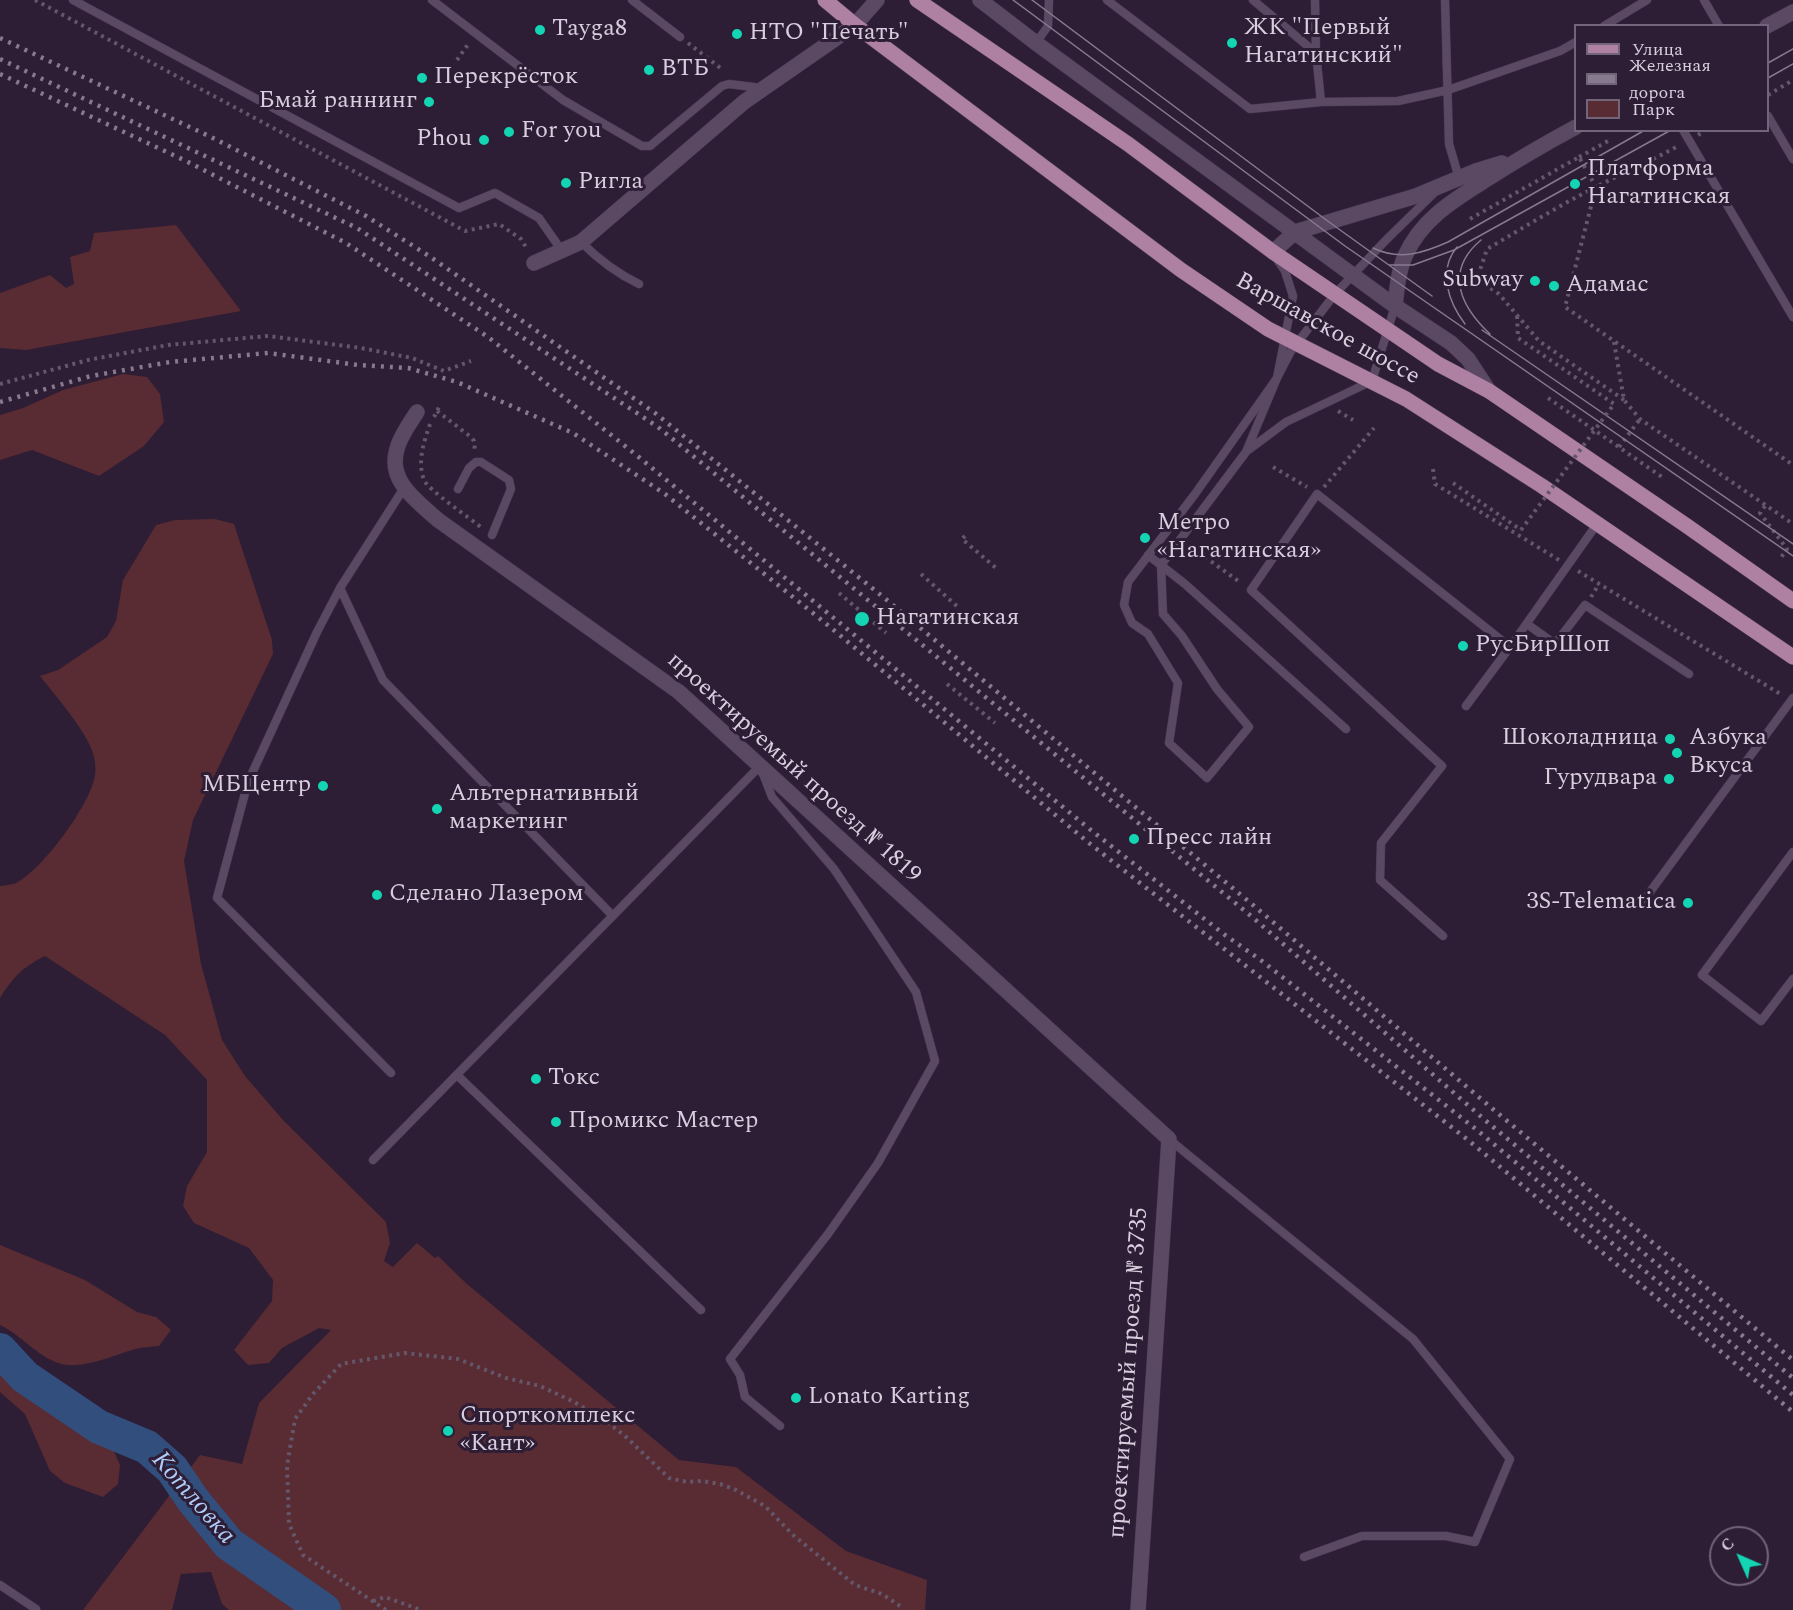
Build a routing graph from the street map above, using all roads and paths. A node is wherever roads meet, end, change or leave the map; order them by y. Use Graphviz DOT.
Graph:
graph roads {
  1 [pos="73,0"];
  2 [pos="432,0"];
  3 [pos="632,0"];
  4 [pos="825,0"];
  5 [pos="877,0"];
  6 [pos="917,0"];
  7 [pos="980,0"];
  8 [pos="1049,0"];
  9 [pos="1107,0"];
  10 [pos="1253,0"];
  11 [pos="1315,0"];
  12 [pos="1445,0"];
  13 [pos="1647,0"];
  14 [pos="1704,0"];
  15 [pos="1793,12"];
  16 [pos="1607,24"];
  17 [pos="1718,24"];
  18 [pos="855,25"];
  19 [pos="1769,25"];
  20 [pos="681,37"];
  21 [pos="1035,43"];
  22 [pos="1574,43"];
  23 [pos="1316,53"];
  24 [pos="723,70"];
  25 [pos="1793,80"];
  26 [pos="763,88"];
  27 [pos="1448,90"];
  28 [pos="1769,94"];
  29 [pos="1321,102"];
  30 [pos="1769,119"];
  31 [pos="1574,128"];
  32 [pos="1684,132"];
  33 [pos="1702,132"];
  34 [pos="1689,140"];
  35 [pos="1608,141"];
  36 [pos="1579,157"];
  37 [pos="1516,159"];
  38 [pos="1793,159"];
  39 [pos="1460,178"];
  40 [pos="1441,186"];
  41 [pos="1596,187"];
  42 [pos="1470,219"];
  43 [pos="1295,232"];
  44 [pos="581,242"];
  45 [pos="562,251"];
  46 [pos="1273,252"];
  47 [pos="534,263"];
  48 [pos="1353,275"];
  49 [pos="639,284"];
  50 [pos="1335,294"];
  51 [pos="1395,306"];
  52 [pos="1517,314"];
  53 [pos="1793,317"];
  54 [pos="1388,330"];
  55 [pos="1292,340"];
  56 [pos="1614,342"];
  57 [pos="471,362"];
  58 [pos="1277,378"];
  59 [pos="1372,381"];
  60 [pos="0,384"];
  61 [pos="1489,391"];
  62 [pos="1548,398"];
  63 [pos="1624,400"];
  64 [pos="1338,411"];
  65 [pos="417,412"];
  66 [pos="1640,419"];
  67 [pos="1353,420"];
  68 [pos="1374,428"];
  69 [pos="1619,447"];
  70 [pos="1246,452"];
  71 [pos="476,462"];
  72 [pos="1793,465"];
  73 [pos="1273,467"];
  74 [pos="1433,469"];
  75 [pos="1662,477"];
  76 [pos="1453,483"];
  77 [pos="404,488"];
  78 [pos="458,489"];
  79 [pos="1317,494"];
  80 [pos="1766,506"];
  81 [pos="1597,524"];
  82 [pos="1793,524"];
  83 [pos="492,535"];
  84 [pos="965,536"];
  85 [pos="1148,555"];
  86 [pos="1205,557"];
  87 [pos="1780,559"];
  88 [pos="1161,565"];
  89 [pos="1568,565"];
  90 [pos="996,568"];
  91 [pos="921,574"];
  92 [pos="1599,584"];
  93 [pos="340,588"];
  94 [pos="1251,590"];
  95 [pos="839,593"];
  96 [pos="1594,593"];
  97 [pos="1793,601"];
  98 [pos="959,608"];
  99 [pos="1527,624"];
  100 [pos="886,633"];
  101 [pos="1510,647"];
  102 [pos="1793,657"];
  103 [pos="1689,674"];
  104 [pos="947,684"];
  105 [pos="1792,699"];
  106 [pos="1466,706"];
  107 [pos="995,723"];
  108 [pos="1346,729"];
  109 [pos="760,766"];
  110 [pos="1793,852"];
  111 [pos="1644,900"];
  112 [pos="613,916"];
  113 [pos="1443,936"];
  114 [pos="1793,979"];
  115 [pos="390,1073"];
  116 [pos="456,1075"];
  117 [pos="1168,1139"];
  118 [pos="373,1160"];
  119 [pos="701,1310"];
  120 [pos="780,1426"];
  121 [pos="1304,1557"];
  122 [pos="0,1585"];
  123 [pos="373,1600"];
  124 [pos="900,1606"];
  125 [pos="36,1609"];
  126 [pos="386,1610"];
  127 [pos="421,1610"];
  128 [pos="1138,1610"];
  1 -- 45 [label="lane"];
  2 -- 26 [label="lane"];
  3 -- 20 [label="lane"];
  4 -- 18 [label="main road, Варшавское шоссе"];
  5 -- 18 [label="street"];
  6 -- 46 [label="main road, Варшавское шоссе"];
  7 -- 21 [label="street"];
  8 -- 21 [label="lane"];
  9 -- 29 [label="lane"];
  10 -- 23 [label="lane"];
  11 -- 23 [label="lane"];
  12 -- 27 [label="lane"];
  13 -- 16 [label="lane"];
  14 -- 17 [label="lane"];
  15 -- 19 [label="street"];
  18 -- 26 [label="street"];
  18 -- 55 [label="main road, Варшавское шоссе"];
  20 -- 24 [label="path"];
  21 -- 43 [label="street"];
  22 -- 27 [label="lane"];
  23 -- 29 [label="lane"];
  25 -- 28 [label="path"];
  26 -- 44 [label="street"];
  27 -- 29 [label="lane"];
  27 -- 39 [label="lane"];
  30 -- 38 [label="lane"];
  31 -- 37 [label="street"];
  32 -- 34 [label="lane"];
  33 -- 34 [label="path"];
  34 -- 41 [label="path"];
  34 -- 53 [label="lane"];
  35 -- 36 [label="path"];
  36 -- 41 [label="path"];
  36 -- 42 [label="path"];
  37 -- 39 [label="street"];
  37 -- 51 [label="street"];
  39 -- 40 [label="street"];
  40 -- 43 [label="street"];
  40 -- 48 [label="lane"];
  41 -- 52 [label="path"];
  41 -- 56 [label="path"];
  43 -- 46 [label="street"];
  43 -- 48 [label="street"];
  44 -- 45 [label="street"];
  44 -- 49 [label="lane"];
  45 -- 47 [label="street"];
  46 -- 50 [label="main road, Варшавское шоссе"];
  46 -- 55 [label="lane"];
  48 -- 50 [label="lane"];
  48 -- 51 [label="street"];
  50 -- 54 [label="main road, Варшавское шоссе"];
  50 -- 55 [label="lane"];
  51 -- 54 [label="lane"];
  51 -- 61 [label="street"];
  52 -- 63 [label="path"];
  52 -- 76 [label="path, bridge"];
  54 -- 59 [label="lane"];
  54 -- 61 [label="main road, Варшавское шоссе"];
  55 -- 58 [label="lane"];
  55 -- 58 [label="lane"];
  55 -- 59 [label="main road, Варшавское шоссе"];
  56 -- 63 [label="path"];
  56 -- 72 [label="path"];
  57 -- 60 [label="path"];
  58 -- 70 [label="lane"];
  58 -- 85 [label="lane"];
  59 -- 70 [label="lane"];
  59 -- 81 [label="main road, Варшавское шоссе"];
  61 -- 97 [label="main road, Варшавское шоссе"];
  62 -- 69 [label="path"];
  63 -- 66 [label="path"];
  64 -- 67 [label="path"];
  65 -- 77 [label="street, проектируемый проезд № 1819"];
  66 -- 69 [label="path"];
  66 -- 80 [label="path"];
  68 -- 79 [label="path"];
  69 -- 75 [label="path"];
  70 -- 88 [label="lane"];
  71 -- 78 [label="lane"];
  71 -- 83 [label="lane"];
  71 -- 83 [label="path"];
  73 -- 79 [label="path"];
  74 -- 89 [label="path"];
  77 -- 93 [label="lane"];
  77 -- 109 [label="street, проектируемый проезд № 1819"];
  79 -- 94 [label="lane"];
  79 -- 101 [label="lane"];
  80 -- 82 [label="path"];
  80 -- 87 [label="path"];
  81 -- 89 [label="lane"];
  81 -- 102 [label="main road, Варшавское шоссе"];
  84 -- 90 [label="path"];
  85 -- 88 [label="lane"];
  85 -- 88 [label="lane"];
  86 -- 94 [label="path"];
  88 -- 108 [label="lane"];
  89 -- 92 [label="path"];
  89 -- 99 [label="lane"];
  91 -- 98 [label="path"];
  92 -- 96 [label="path"];
  92 -- 105 [label="path"];
  93 -- 112 [label="lane"];
  93 -- 115 [label="lane"];
  94 -- 113 [label="lane"];
  95 -- 100 [label="path"];
  99 -- 101 [label="lane"];
  99 -- 103 [label="lane"];
  101 -- 106 [label="lane"];
  104 -- 107 [label="path"];
  105 -- 111 [label="lane"];
  109 -- 112 [label="lane"];
  109 -- 117 [label="street, проектируемый проезд № 1819"];
  109 -- 120 [label="lane"];
  110 -- 114 [label="lane"];
  112 -- 116 [label="lane"];
  116 -- 118 [label="lane"];
  116 -- 119 [label="lane"];
  117 -- 121 [label="lane"];
  117 -- 128 [label="street, проектируемый проезд № 3735"];
  122 -- 125 [label="lane"];
  123 -- 124 [label="path"];
  123 -- 126 [label="path"];
  123 -- 127 [label="path"];
}
